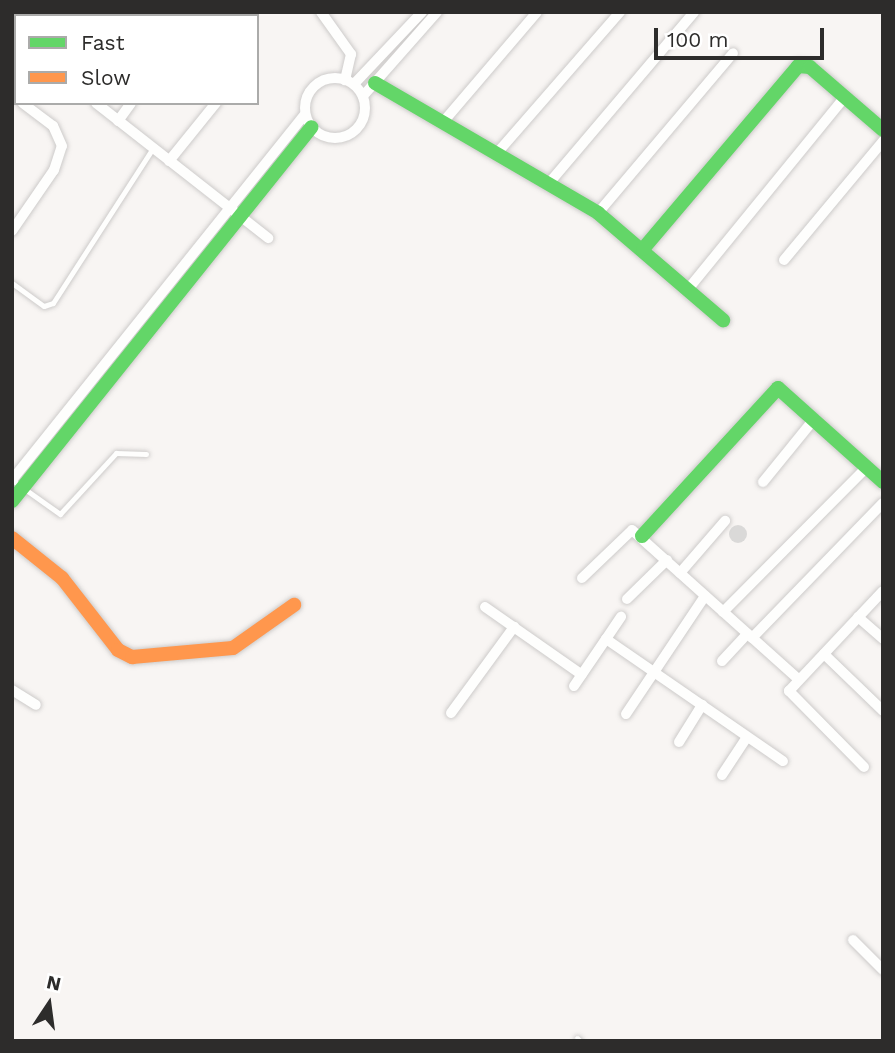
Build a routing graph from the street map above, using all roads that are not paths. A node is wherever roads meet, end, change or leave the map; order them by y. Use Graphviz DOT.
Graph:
graph roads {
  1 [pos="321,12"];
  2 [pos="422,12"];
  3 [pos="438,12"];
  4 [pos="537,12"];
  5 [pos="620,12"];
  6 [pos="694,12"];
  7 [pos="733,53"];
  8 [pos="349,82"];
  9 [pos="374,83"];
  10 [pos="363,96"];
  11 [pos="845,97"];
  12 [pos="26,105"];
  13 [pos="98,105"];
  14 [pos="130,105"];
  15 [pos="214,105"];
  16 [pos="308,120"];
  17 [pos="118,121"];
  18 [pos="444,121"];
  19 [pos="883,130"];
  20 [pos="883,141"];
  21 [pos="153,148"];
  22 [pos="498,152"];
  23 [pos="169,161"];
  24 [pos="550,182"];
  25 [pos="228,206"];
  26 [pos="598,213"];
  27 [pos="240,217"];
  28 [pos="12,231"];
  29 [pos="268,239"];
  30 [pos="643,248"];
  31 [pos="784,260"];
  32 [pos="12,283"];
  33 [pos="689,288"];
  34 [pos="723,320"];
  35 [pos="816,418"];
  36 [pos="146,454"];
  37 [pos="867,467"];
  38 [pos="763,482"];
  39 [pos="883,482"];
  40 [pos="16,483"];
  41 [pos="12,501"];
  42 [pos="883,503"];
  43 [pos="725,521"];
  44 [pos="642,536"];
  45 [pos="12,538"];
  46 [pos="667,560"];
  47 [pos="680,573"];
  48 [pos="582,578"];
  49 [pos="883,591"];
  50 [pos="705,596"];
  51 [pos="627,599"];
  52 [pos="293,605"];
  53 [pos="485,607"];
  54 [pos="723,612"];
  55 [pos="621,617"];
  56 [pos="858,617"];
  57 [pos="514,627"];
  58 [pos="750,636"];
  59 [pos="606,639"];
  60 [pos="883,639"];
  61 [pos="824,654"];
  62 [pos="722,661"];
  63 [pos="582,675"];
  64 [pos="799,680"];
  65 [pos="574,686"];
  66 [pos="14,694"];
  67 [pos="36,705"];
  68 [pos="702,705"];
  69 [pos="883,711"];
  70 [pos="451,713"];
  71 [pos="626,714"];
  72 [pos="747,737"];
  73 [pos="679,742"];
  74 [pos="783,761"];
  75 [pos="864,767"];
  76 [pos="722,775"];
  77 [pos="853,940"];
  78 [pos="883,970"];
  1 -- 8 [label="street"];
  2 -- 8 [label="street"];
  3 -- 9 [label="street"];
  4 -- 18 [label="street"];
  5 -- 22 [label="street"];
  6 -- 24 [label="street"];
  7 -- 26 [label="street"];
  8 -- 10 [label="street"];
  8 -- 16 [label="street"];
  9 -- 10 [label="street"];
  9 -- 18 [label="street"];
  10 -- 16 [label="street"];
  11 -- 19 [label="street"];
  11 -- 30 [label="street"];
  11 -- 33 [label="street"];
  12 -- 28 [label="street"];
  13 -- 17 [label="street"];
  14 -- 17 [label="street"];
  15 -- 23 [label="street"];
  16 -- 25 [label="street"];
  16 -- 27 [label="street"];
  17 -- 21 [label="street"];
  18 -- 22 [label="street"];
  20 -- 31 [label="street"];
  21 -- 23 [label="street"];
  21 -- 32 [label="lane"];
  22 -- 24 [label="street"];
  23 -- 25 [label="street"];
  24 -- 26 [label="street"];
  25 -- 27 [label="street"];
  25 -- 40 [label="street"];
  26 -- 30 [label="street"];
  27 -- 29 [label="street"];
  27 -- 40 [label="street"];
  30 -- 33 [label="street"];
  33 -- 34 [label="street"];
  35 -- 37 [label="street"];
  35 -- 38 [label="street"];
  35 -- 44 [label="street"];
  36 -- 40 [label="lane"];
  37 -- 39 [label="street"];
  37 -- 54 [label="street"];
  40 -- 41 [label="street"];
  42 -- 58 [label="street"];
  43 -- 47 [label="street"];
  44 -- 46 [label="street"];
  44 -- 48 [label="street"];
  45 -- 52 [label="street"];
  46 -- 47 [label="street"];
  46 -- 51 [label="street"];
  47 -- 50 [label="street"];
  49 -- 56 [label="street"];
  50 -- 54 [label="street"];
  50 -- 71 [label="street"];
  53 -- 57 [label="street"];
  54 -- 58 [label="street"];
  55 -- 59 [label="street"];
  56 -- 60 [label="street"];
  56 -- 61 [label="street"];
  57 -- 63 [label="street"];
  57 -- 70 [label="street"];
  58 -- 62 [label="street"];
  58 -- 64 [label="street"];
  59 -- 63 [label="street"];
  59 -- 68 [label="street"];
  61 -- 64 [label="street"];
  61 -- 69 [label="street"];
  63 -- 65 [label="street"];
  64 -- 75 [label="street"];
  66 -- 67 [label="street"];
  68 -- 72 [label="street"];
  68 -- 73 [label="street"];
  72 -- 74 [label="street"];
  72 -- 76 [label="street"];
  77 -- 78 [label="street"];
}
